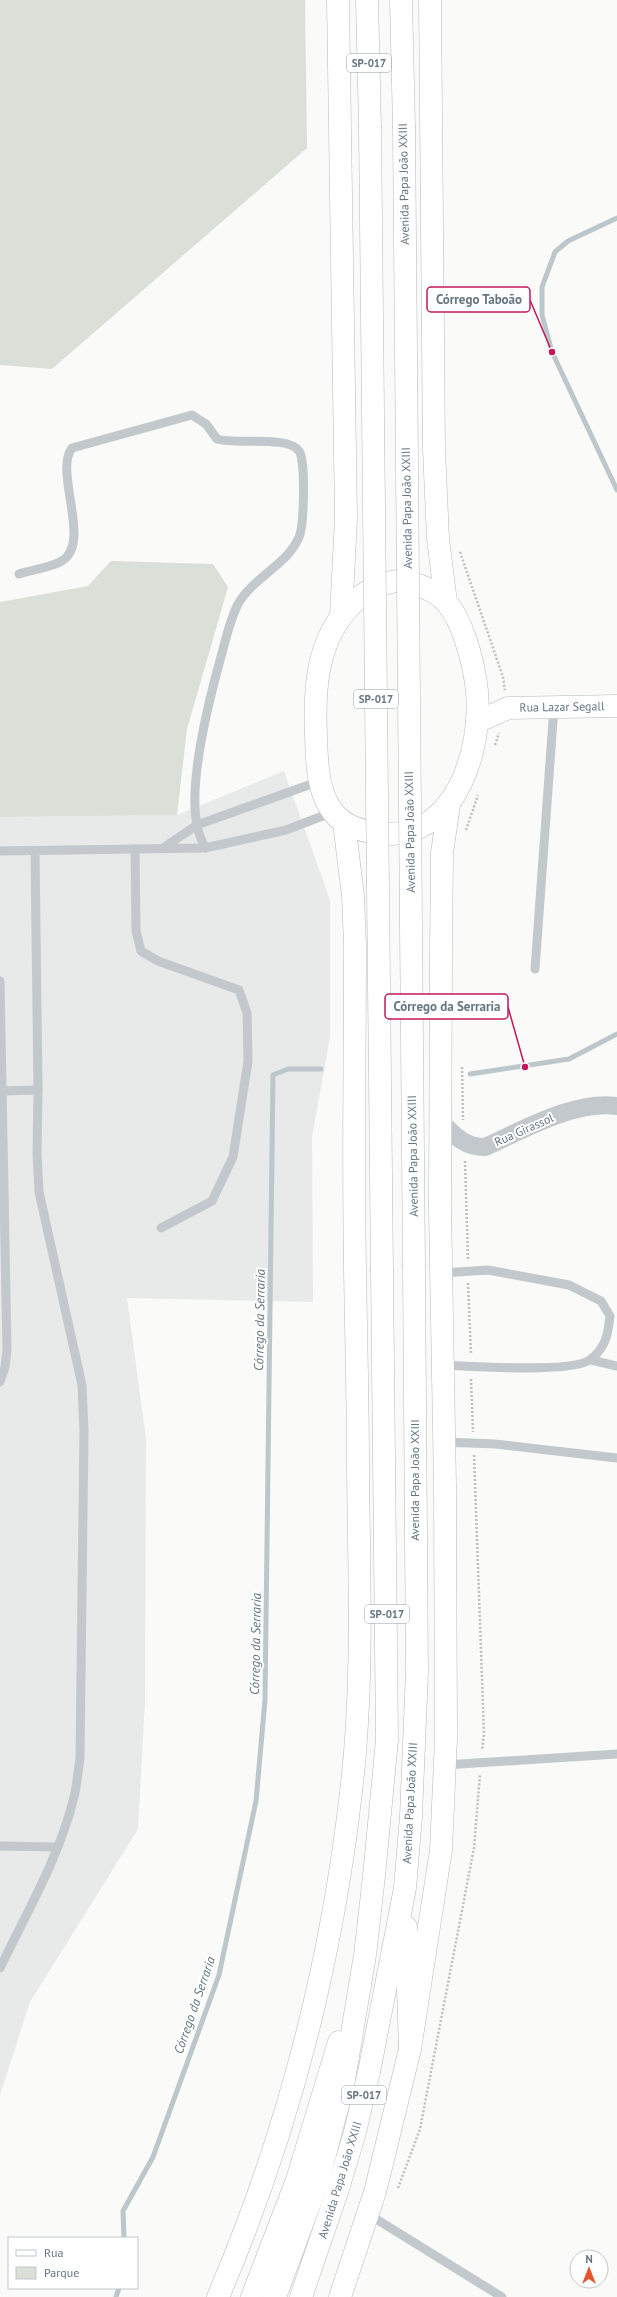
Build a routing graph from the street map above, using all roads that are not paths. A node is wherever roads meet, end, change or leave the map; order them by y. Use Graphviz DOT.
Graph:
graph roads {
  1 [pos="338,0"];
  2 [pos="367,0"];
  3 [pos="402,0"];
  4 [pos="430,0"];
  5 [pos="19,574"];
  6 [pos="446,602"];
  7 [pos="341,616"];
  8 [pos="477,691"];
  9 [pos="617,706"];
  10 [pos="554,707"];
  11 [pos="508,708"];
  12 [pos="477,722"];
  13 [pos="320,781"];
  14 [pos="449,805"];
  15 [pos="339,818"];
  16 [pos="196,825"];
  17 [pos="163,848"];
  18 [pos="205,848"];
  19 [pos="135,849"];
  20 [pos="0,850"];
  21 [pos="35,851"];
  22 [pos="535,969"];
  23 [pos="0,981"];
  24 [pos="38,1090"];
  25 [pos="0,1091"];
  26 [pos="617,1106"];
  27 [pos="440,1121"];
  28 [pos="161,1228"];
  29 [pos="441,1273"];
  30 [pos="613,1327"];
  31 [pos="3,1333"];
  32 [pos="590,1360"];
  33 [pos="443,1365"];
  34 [pos="617,1366"];
  35 [pos="0,1382"];
  36 [pos="444,1442"];
  37 [pos="617,1458"];
  38 [pos="617,1754"];
  39 [pos="445,1765"];
  40 [pos="0,1846"];
  41 [pos="57,1847"];
  42 [pos="405,1888"];
  43 [pos="365,1955"];
  44 [pos="0,1968"];
  45 [pos="410,2049"];
  46 [pos="368,2214"];
  47 [pos="218,2297"];
  48 [pos="252,2297"];
  49 [pos="275,2297"];
  50 [pos="301,2297"];
  51 [pos="340,2297"];
  52 [pos="502,2297"];
  1 -- 7 [label="main road"];
  2 -- 43 [label="main road, Avenida Papa João XXIII / SP-017, bridge"];
  3 -- 42 [label="main road, Avenida Papa João XXIII / SP-017, bridge"];
  4 -- 6 [label="main road"];
  5 -- 16 [label="lane"];
  6 -- 7 [label="main road"];
  6 -- 8 [label="main road"];
  7 -- 13 [label="main road"];
  8 -- 11 [label="main road, Rua Lazar Segall"];
  8 -- 12 [label="main road"];
  9 -- 10 [label="main road, Rua Lazar Segall"];
  10 -- 11 [label="main road, Rua Lazar Segall"];
  10 -- 22 [label="lane"];
  11 -- 12 [label="main road, Rua Lazar Segall"];
  12 -- 14 [label="main road"];
  13 -- 15 [label="main road"];
  13 -- 16 [label="lane"];
  14 -- 15 [label="main road"];
  14 -- 27 [label="main road"];
  15 -- 18 [label="lane"];
  15 -- 47 [label="main road"];
  16 -- 17 [label="lane"];
  16 -- 18 [label="lane"];
  17 -- 18 [label="lane"];
  17 -- 19 [label="lane"];
  19 -- 21 [label="lane"];
  19 -- 28 [label="lane"];
  20 -- 21 [label="lane"];
  21 -- 24 [label="lane"];
  23 -- 25 [label="lane"];
  24 -- 25 [label="lane"];
  24 -- 41 [label="lane"];
  25 -- 31 [label="lane"];
  26 -- 27 [label="street, Rua Girassol"];
  27 -- 29 [label="main road"];
  29 -- 30 [label="lane"];
  29 -- 33 [label="main road"];
  30 -- 32 [label="lane"];
  31 -- 35 [label="lane"];
  32 -- 33 [label="lane"];
  32 -- 34 [label="lane"];
  33 -- 36 [label="main road"];
  36 -- 37 [label="lane"];
  36 -- 39 [label="main road"];
  38 -- 39 [label="lane"];
  39 -- 45 [label="main road"];
  40 -- 41 [label="lane"];
  41 -- 44 [label="lane"];
  42 -- 45 [label="main road"];
  42 -- 50 [label="main road, Avenida Papa João XXIII / SP-017"];
  43 -- 48 [label="main road"];
  43 -- 49 [label="main road, Avenida Papa João XXIII / SP-017"];
  45 -- 46 [label="main road"];
  46 -- 51 [label="main road"];
  46 -- 52 [label="lane"];
}
